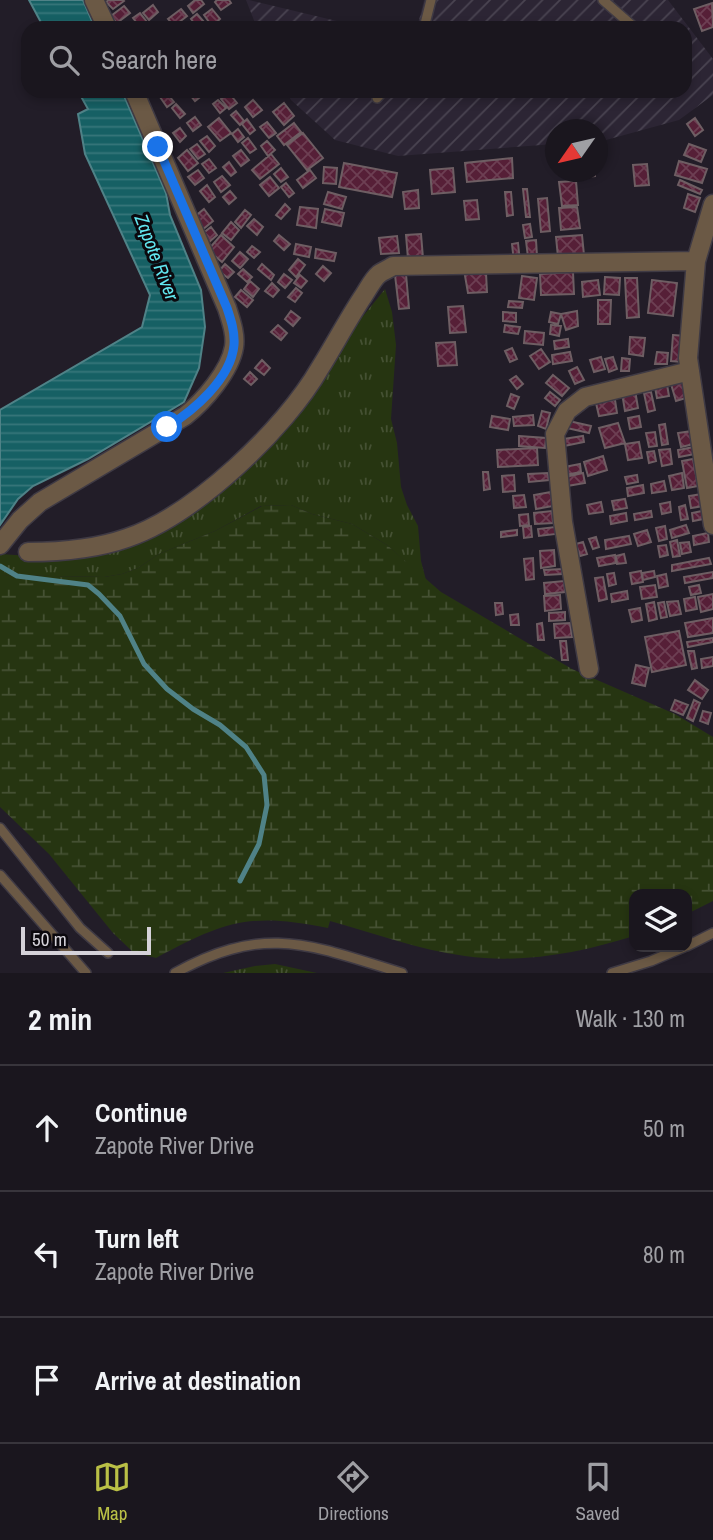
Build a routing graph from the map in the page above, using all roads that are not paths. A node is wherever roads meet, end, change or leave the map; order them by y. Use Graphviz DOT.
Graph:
graph roads {
  1 [pos="94,0"];
  2 [pos="431,0"];
  3 [pos="603,0"];
  4 [pos="104,21"];
  5 [pos="426,21"];
  6 [pos="627,21"];
  7 [pos="137,98"];
  8 [pos="713,204"];
  9 [pos="696,261"];
  10 [pos="690,371"];
  11 [pos="713,525"];
  12 [pos="0,545"];
  13 [pos="28,552"];
  14 [pos="589,669"];
  15 [pos="0,828"];
  16 [pos="0,875"];
  17 [pos="713,933"];
  18 [pos="692,943"];
  19 [pos="671,952"];
  20 [pos="108,953"];
  21 [pos="86,973"];
  22 [pos="175,973"];
  23 [pos="402,973"];
  24 [pos="612,973"];
  1 -- 4 [label="street"];
  2 -- 5 [label="lane"];
  3 -- 6 [label="lane"];
  7 -- 12 [label="street"];
  8 -- 9 [label="street"];
  9 -- 10 [label="street"];
  9 -- 13 [label="street"];
  10 -- 11 [label="street"];
  10 -- 14 [label="street"];
  15 -- 20 [label="lane"];
  16 -- 21 [label="lane"];
  17 -- 18 [label="lane"];
  19 -- 24 [label="lane"];
  22 -- 23 [label="lane"];
}
